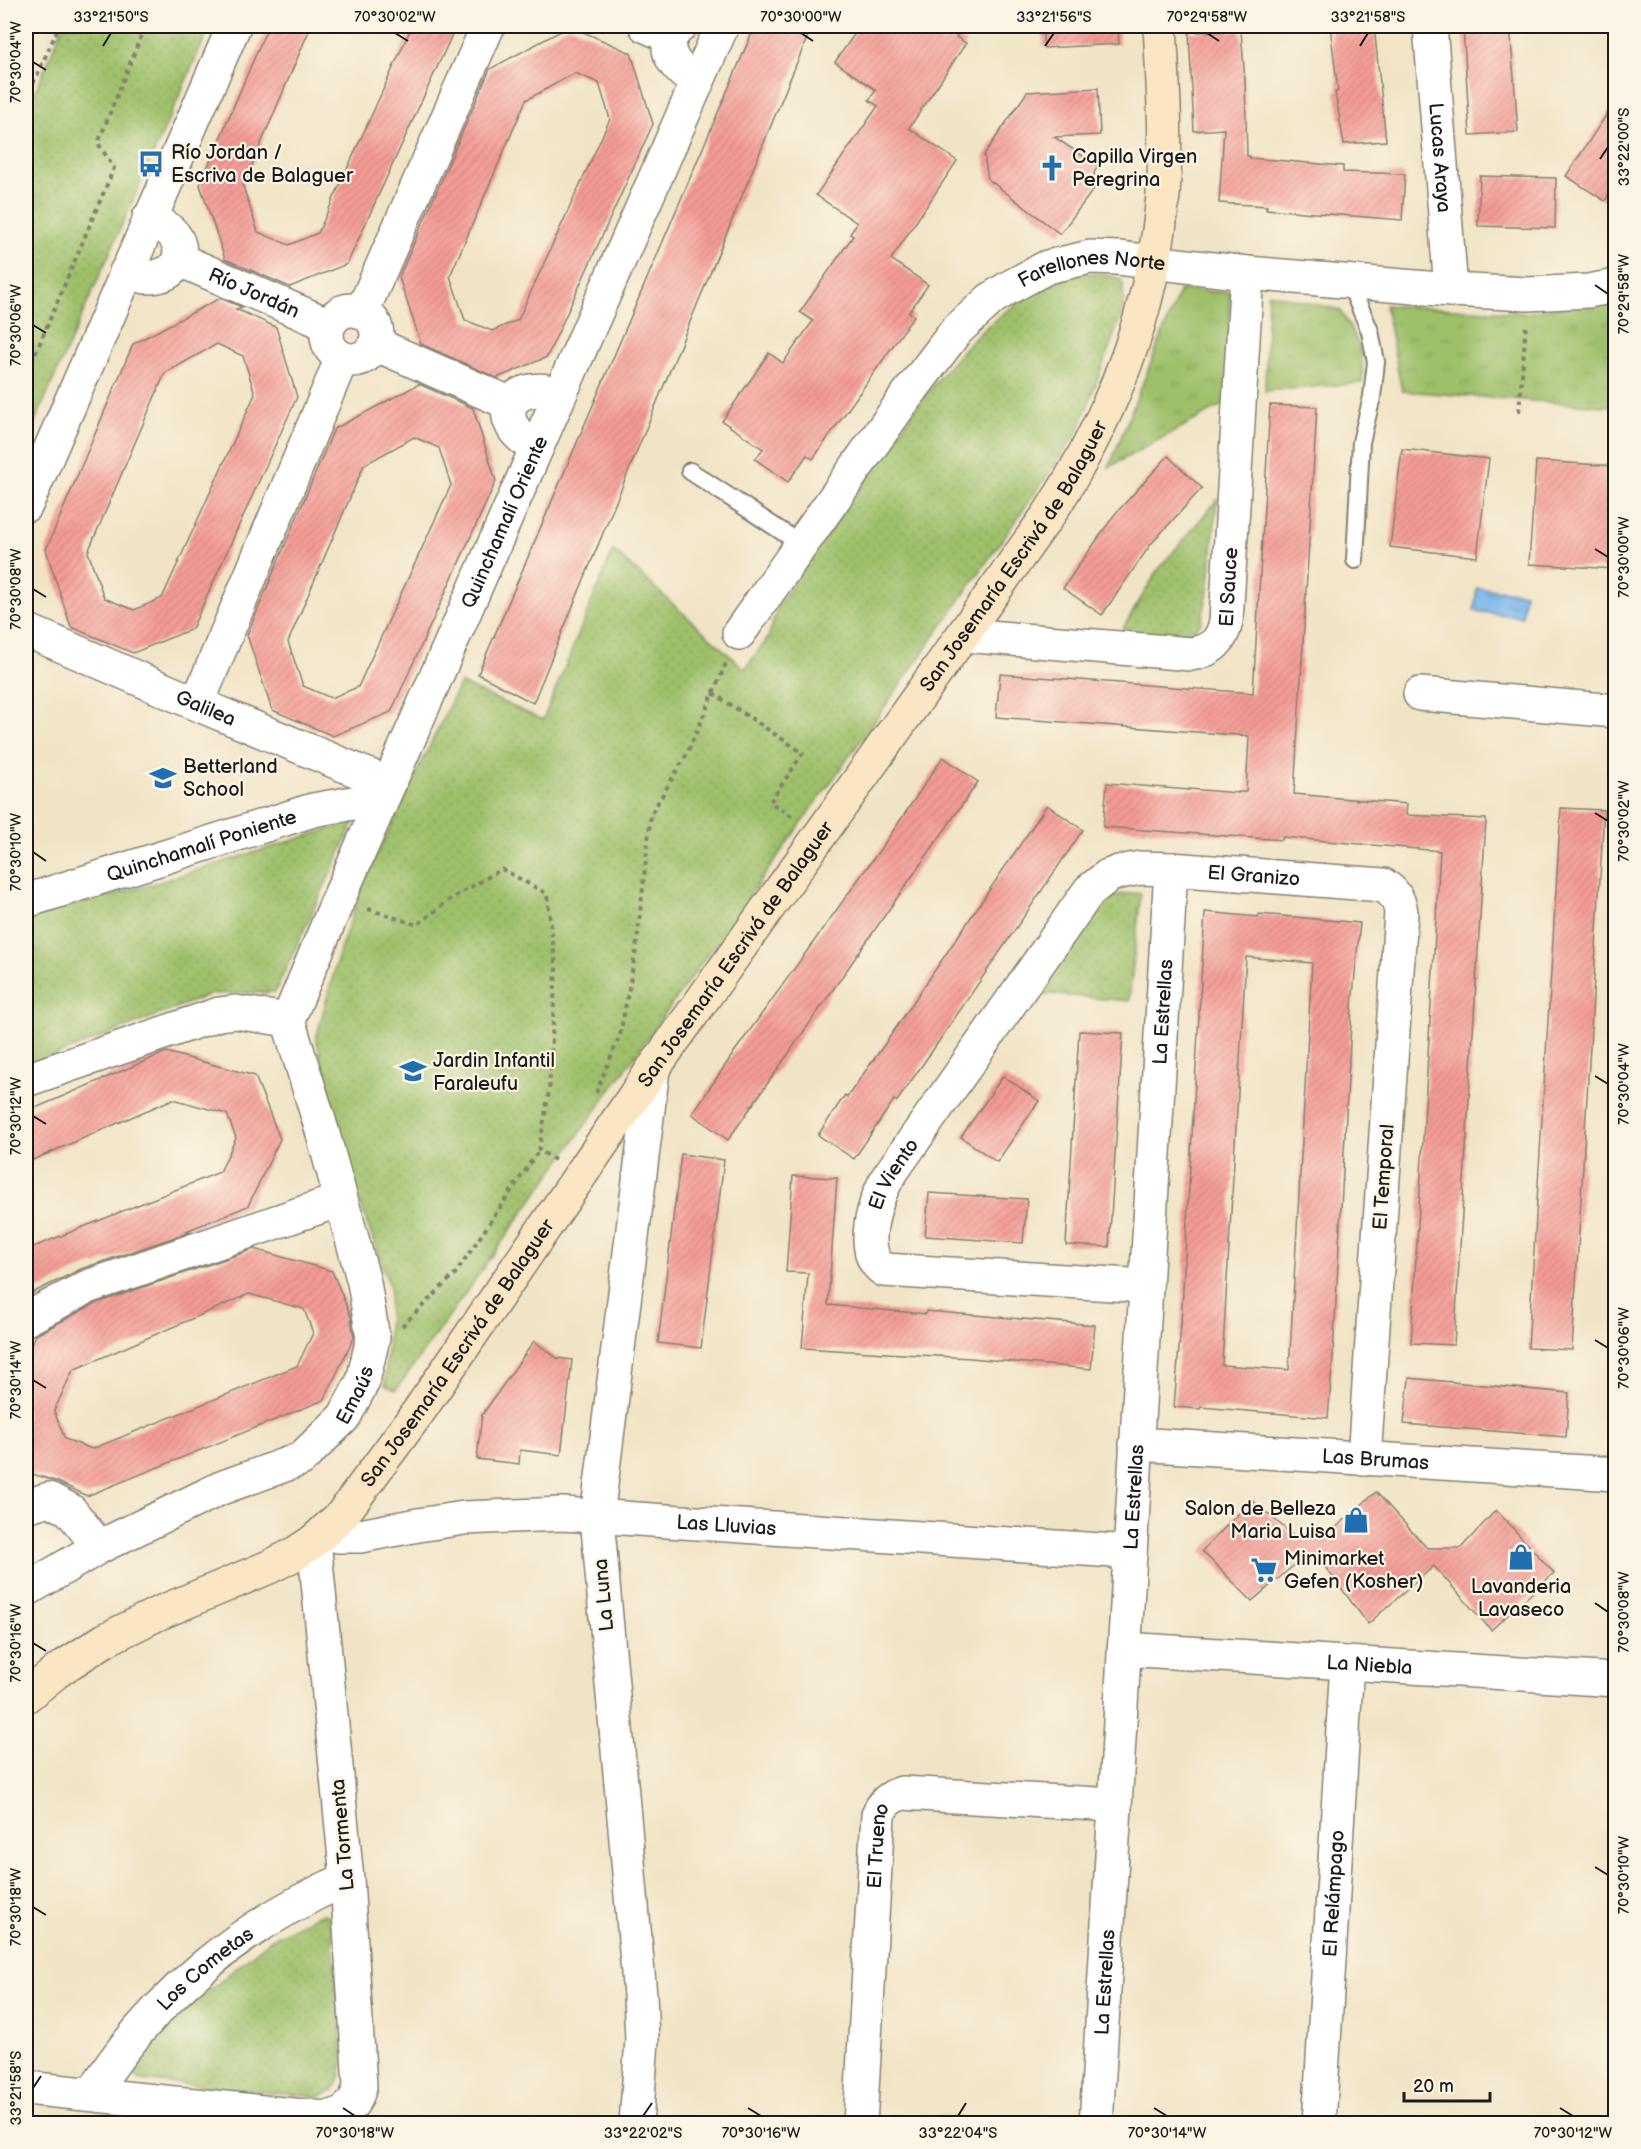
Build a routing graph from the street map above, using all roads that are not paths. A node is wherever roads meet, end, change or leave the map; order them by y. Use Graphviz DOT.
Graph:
graph roads {
  1 [pos="234,26"];
  2 [pos="488,26"];
  3 [pos="721,26"];
  4 [pos="1160,26"];
  5 [pos="1430,26"];
  6 [pos="666,29"];
  7 [pos="698,82"];
  8 [pos="149,218"];
  9 [pos="180,260"];
  10 [pos="1154,262"];
  11 [pos="126,272"];
  12 [pos="1247,273"];
  13 [pos="1349,282"];
  14 [pos="1616,286"];
  15 [pos="1451,290"];
  16 [pos="362,312"];
  17 [pos="329,325"];
  18 [pos="375,344"];
  19 [pos="342,358"];
  20 [pos="560,394"];
  21 [pos="511,405"];
  22 [pos="536,447"];
  23 [pos="690,471"];
  24 [pos="26,505"];
  25 [pos="801,544"];
  26 [pos="1355,560"];
  27 [pos="26,612"];
  28 [pos="26,624"];
  29 [pos="26,630"];
  30 [pos="739,633"];
  31 [pos="964,635"];
  32 [pos="1420,694"];
  33 [pos="197,704"];
  34 [pos="1616,711"];
  35 [pos="385,794"];
  36 [pos="1171,868"];
  37 [pos="1108,876"];
  38 [pos="1395,895"];
  39 [pos="26,901"];
  40 [pos="288,1020"];
  41 [pos="653,1069"];
  42 [pos="26,1080"];
  43 [pos="340,1200"];
  44 [pos="1146,1286"];
  45 [pos="26,1319"];
  46 [pos="1136,1444"];
  47 [pos="1364,1459"];
  48 [pos="1616,1474"];
  49 [pos="26,1506"];
  50 [pos="597,1517"];
  51 [pos="319,1537"];
  52 [pos="99,1547"];
  53 [pos="1130,1552"];
  54 [pos="30,1579"];
  55 [pos="1124,1649"];
  56 [pos="1347,1663"];
  57 [pos="1616,1680"];
  58 [pos="26,1695"];
  59 [pos="1115,1805"];
  60 [pos="347,1880"];
  61 [pos="26,2088"];
  62 [pos="92,2094"];
  63 [pos="351,2117"];
  64 [pos="636,2124"];
  65 [pos="860,2124"];
  66 [pos="1096,2124"];
  67 [pos="1318,2124"];
  1 -- 8 [label="street"];
  2 -- 16 [label="street"];
  3 -- 7 [label="street, Quinchamalí Oriente"];
  4 -- 10 [label="street, San Josemaría Escrivá de Balaguer"];
  5 -- 15 [label="street, Lucas Araya"];
  6 -- 7 [label="street"];
  7 -- 20 [label="street, Quinchamalí Oriente"];
  8 -- 9 [label="street"];
  8 -- 11 [label="street"];
  9 -- 11 [label="street"];
  9 -- 17 [label="street, Río Jordán"];
  10 -- 12 [label="street, Farellones Norte"];
  10 -- 25 [label="street, Farellones Norte"];
  10 -- 31 [label="street, San Josemaría Escrivá de Balaguer"];
  11 -- 24 [label="street"];
  12 -- 13 [label="street, Farellones Norte"];
  12 -- 31 [label="street, El Sauce"];
  13 -- 15 [label="street, Farellones Norte"];
  13 -- 26 [label="lane"];
  14 -- 15 [label="street, Farellones Norte"];
  16 -- 17 [label="street"];
  16 -- 18 [label="street"];
  17 -- 19 [label="street"];
  18 -- 19 [label="street"];
  18 -- 21 [label="street"];
  19 -- 33 [label="street"];
  20 -- 21 [label="street"];
  20 -- 22 [label="street, Quinchamalí Oriente"];
  21 -- 22 [label="street"];
  22 -- 35 [label="street, Quinchamalí Oriente"];
  23 -- 25 [label="lane"];
  25 -- 30 [label="street, Farellones Norte"];
  27 -- 28 [label="street"];
  29 -- 33 [label="street, Galilea"];
  31 -- 41 [label="street, San Josemaría Escrivá de Balaguer"];
  32 -- 34 [label="street"];
  33 -- 35 [label="street, Galilea"];
  35 -- 39 [label="street, Quinchamalí Poniente"];
  35 -- 40 [label="street, Quinchamalí Oriente"];
  36 -- 37 [label="street, El Granizo"];
  36 -- 38 [label="street, El Granizo"];
  36 -- 44 [label="street, La Estrellas"];
  37 -- 44 [label="street, El Viento"];
  38 -- 47 [label="street, El Temporal"];
  40 -- 42 [label="street"];
  40 -- 43 [label="street, Emaús"];
  41 -- 50 [label="street, La Luna"];
  41 -- 51 [label="street, San Josemaría Escrivá de Balaguer"];
  43 -- 45 [label="street"];
  43 -- 52 [label="street, Emaús"];
  44 -- 46 [label="street, La Estrellas"];
  46 -- 47 [label="street, Las Brumas"];
  46 -- 53 [label="street, La Estrellas"];
  47 -- 48 [label="street, Las Brumas"];
  49 -- 52 [label="street"];
  50 -- 51 [label="street, Las Lluvias"];
  50 -- 53 [label="street, Las Lluvias"];
  50 -- 64 [label="street, La Luna"];
  51 -- 58 [label="street, San Josemaría Escrivá de Balaguer"];
  51 -- 60 [label="street, La Tormenta"];
  52 -- 54 [label="street, Emaús"];
  53 -- 55 [label="street, La Estrellas"];
  55 -- 56 [label="street, La Niebla"];
  55 -- 59 [label="street, La Estrellas"];
  56 -- 57 [label="street, La Niebla"];
  56 -- 67 [label="street, El Relámpago"];
  59 -- 65 [label="street, El Trueno"];
  59 -- 66 [label="street, La Estrellas"];
  60 -- 62 [label="street, Los Cometas"];
  60 -- 63 [label="street, La Tormenta"];
  61 -- 62 [label="street"];
  62 -- 63 [label="street"];
}
